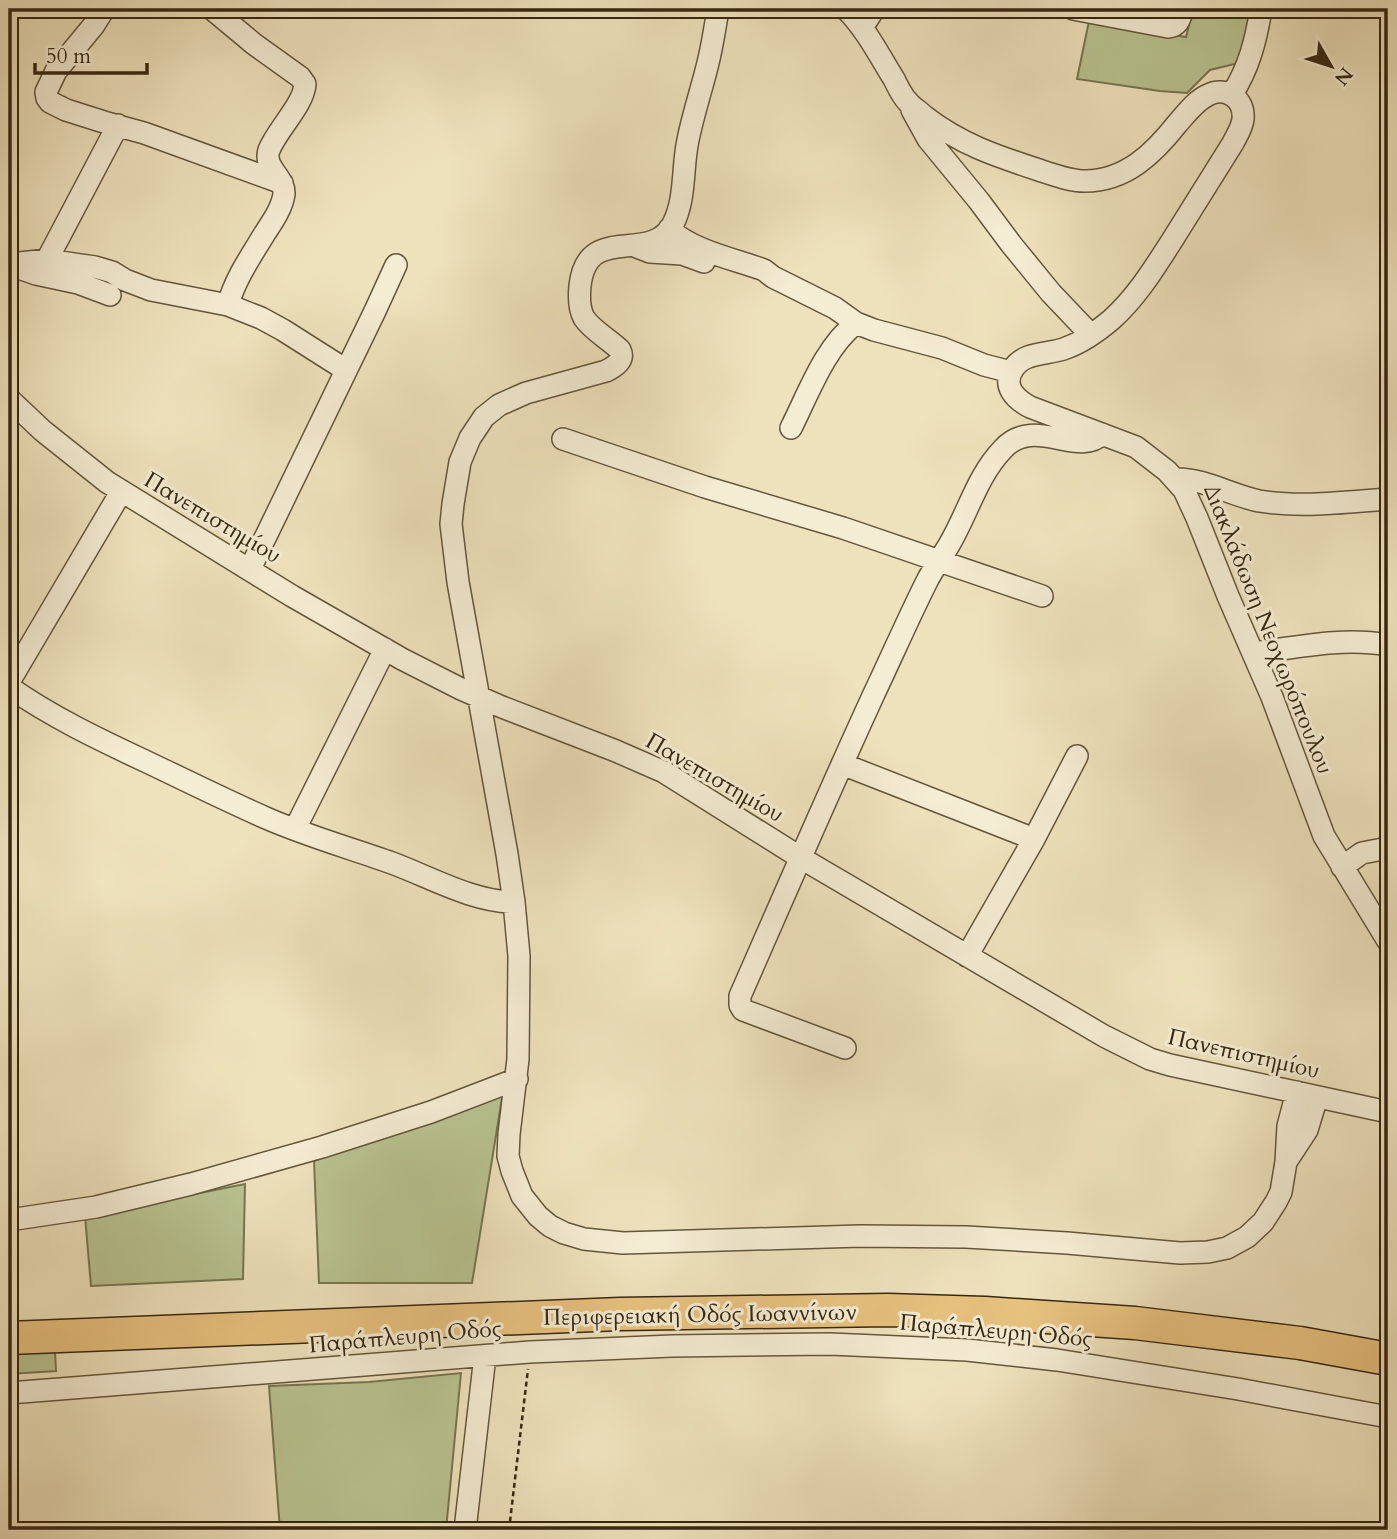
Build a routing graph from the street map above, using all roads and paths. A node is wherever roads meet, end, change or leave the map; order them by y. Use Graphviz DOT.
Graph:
graph roads {
  1 [pos="104,9"];
  2 [pos="212,9"];
  3 [pos="718,9"];
  4 [pos="846,9"];
  5 [pos="874,9"];
  6 [pos="1073,9"];
  7 [pos="1183,9"];
  8 [pos="1261,9"];
  9 [pos="1382,9"];
  10 [pos="862,28"];
  11 [pos="1232,94"];
  12 [pos="1388,95"];
  13 [pos="908,103"];
  14 [pos="118,125"];
  15 [pos="1388,147"];
  16 [pos="1388,178"];
  17 [pos="282,183"];
  18 [pos="670,229"];
  19 [pos="635,246"];
  20 [pos="47,260"];
  21 [pos="10,264"];
  22 [pos="396,265"];
  23 [pos="773,277"];
  24 [pos="110,296"];
  25 [pos="228,305"];
  26 [pos="856,323"];
  27 [pos="1091,335"];
  28 [pos="346,370"];
  29 [pos="1011,372"];
  30 [pos="9,399"];
  31 [pos="791,428"];
  32 [pos="1102,434"];
  33 [pos="563,439"];
  34 [pos="1176,479"];
  35 [pos="121,492"];
  36 [pos="1388,499"];
  37 [pos="939,561"];
  38 [pos="250,569"];
  39 [pos="1042,596"];
  40 [pos="1388,645"];
  41 [pos="385,649"];
  42 [pos="1253,653"];
  43 [pos="9,685"];
  44 [pos="480,697"];
  45 [pos="1077,756"];
  46 [pos="842,764"];
  47 [pos="295,829"];
  48 [pos="1034,839"];
  49 [pos="1388,848"];
  50 [pos="801,858"];
  51 [pos="1342,867"];
  52 [pos="514,902"];
  53 [pos="1388,941"];
  54 [pos="967,956"];
  55 [pos="845,1048"];
  56 [pos="517,1079"];
  57 [pos="1307,1095"];
  58 [pos="1388,1112"];
  59 [pos="9,1220"];
  60 [pos="9,1338"];
  61 [pos="530,1352"];
  62 [pos="485,1356"];
  63 [pos="1388,1359"];
  64 [pos="9,1393"];
  65 [pos="1388,1417"];
  66 [pos="465,1530"];
  67 [pos="509,1530"];
  1 -- 14 [label="street"];
  2 -- 17 [label="street"];
  3 -- 18 [label="street"];
  4 -- 10 [label="street"];
  5 -- 10 [label="street"];
  6 -- 7 [label="street"];
  8 -- 11 [label="street"];
  9 -- 12 [label="path"];
  10 -- 13 [label="street"];
  11 -- 13 [label="street"];
  11 -- 27 [label="street"];
  13 -- 27 [label="street"];
  14 -- 17 [label="street"];
  14 -- 20 [label="street"];
  15 -- 16 [label="path"];
  17 -- 25 [label="street"];
  18 -- 19 [label="street"];
  18 -- 23 [label="street"];
  19 -- 23 [label="street"];
  19 -- 44 [label="street"];
  20 -- 21 [label="street"];
  20 -- 25 [label="street"];
  21 -- 24 [label="street"];
  22 -- 28 [label="street"];
  23 -- 26 [label="street"];
  25 -- 28 [label="street"];
  26 -- 29 [label="street"];
  26 -- 31 [label="street"];
  27 -- 29 [label="street"];
  28 -- 38 [label="street"];
  29 -- 32 [label="street, Διακλάδωση Νεοχωρόπουλου"];
  30 -- 35 [label="street, Πανεπιστημίου"];
  32 -- 34 [label="street, Διακλάδωση Νεοχωρόπουλου"];
  32 -- 37 [label="street"];
  33 -- 37 [label="street"];
  34 -- 36 [label="street"];
  34 -- 42 [label="street, Διακλάδωση Νεοχωρόπουλου"];
  35 -- 38 [label="street, Πανεπιστημίου"];
  35 -- 43 [label="street"];
  37 -- 39 [label="street"];
  37 -- 46 [label="street"];
  38 -- 41 [label="street, Πανεπιστημίου"];
  40 -- 42 [label="street"];
  41 -- 44 [label="street, Πανεπιστημίου"];
  41 -- 47 [label="street"];
  42 -- 51 [label="street, Διακλάδωση Νεοχωρόπουλου"];
  43 -- 47 [label="street"];
  44 -- 50 [label="street, Πανεπιστημίου"];
  44 -- 52 [label="street"];
  45 -- 48 [label="street"];
  46 -- 48 [label="street"];
  46 -- 50 [label="street"];
  47 -- 52 [label="street"];
  48 -- 54 [label="street"];
  49 -- 51 [label="street"];
  50 -- 54 [label="street, Πανεπιστημίου"];
  50 -- 55 [label="street"];
  51 -- 53 [label="street, Διακλάδωση Νεοχωρόπουλου"];
  52 -- 56 [label="street"];
  54 -- 57 [label="street, Πανεπιστημίου"];
  56 -- 57 [label="street"];
  56 -- 59 [label="street"];
  57 -- 58 [label="street, Πανεπιστημίου"];
  60 -- 63 [label="highway, Περιφερειακή Οδός Ιωαννίνων"];
  61 -- 62 [label="street, Παράπλευρη Οδός"];
  61 -- 65 [label="street, Παράπλευρη Οδός"];
  61 -- 67 [label="path"];
  62 -- 64 [label="street, Παράπλευρη Οδός"];
  62 -- 66 [label="street"];
}
